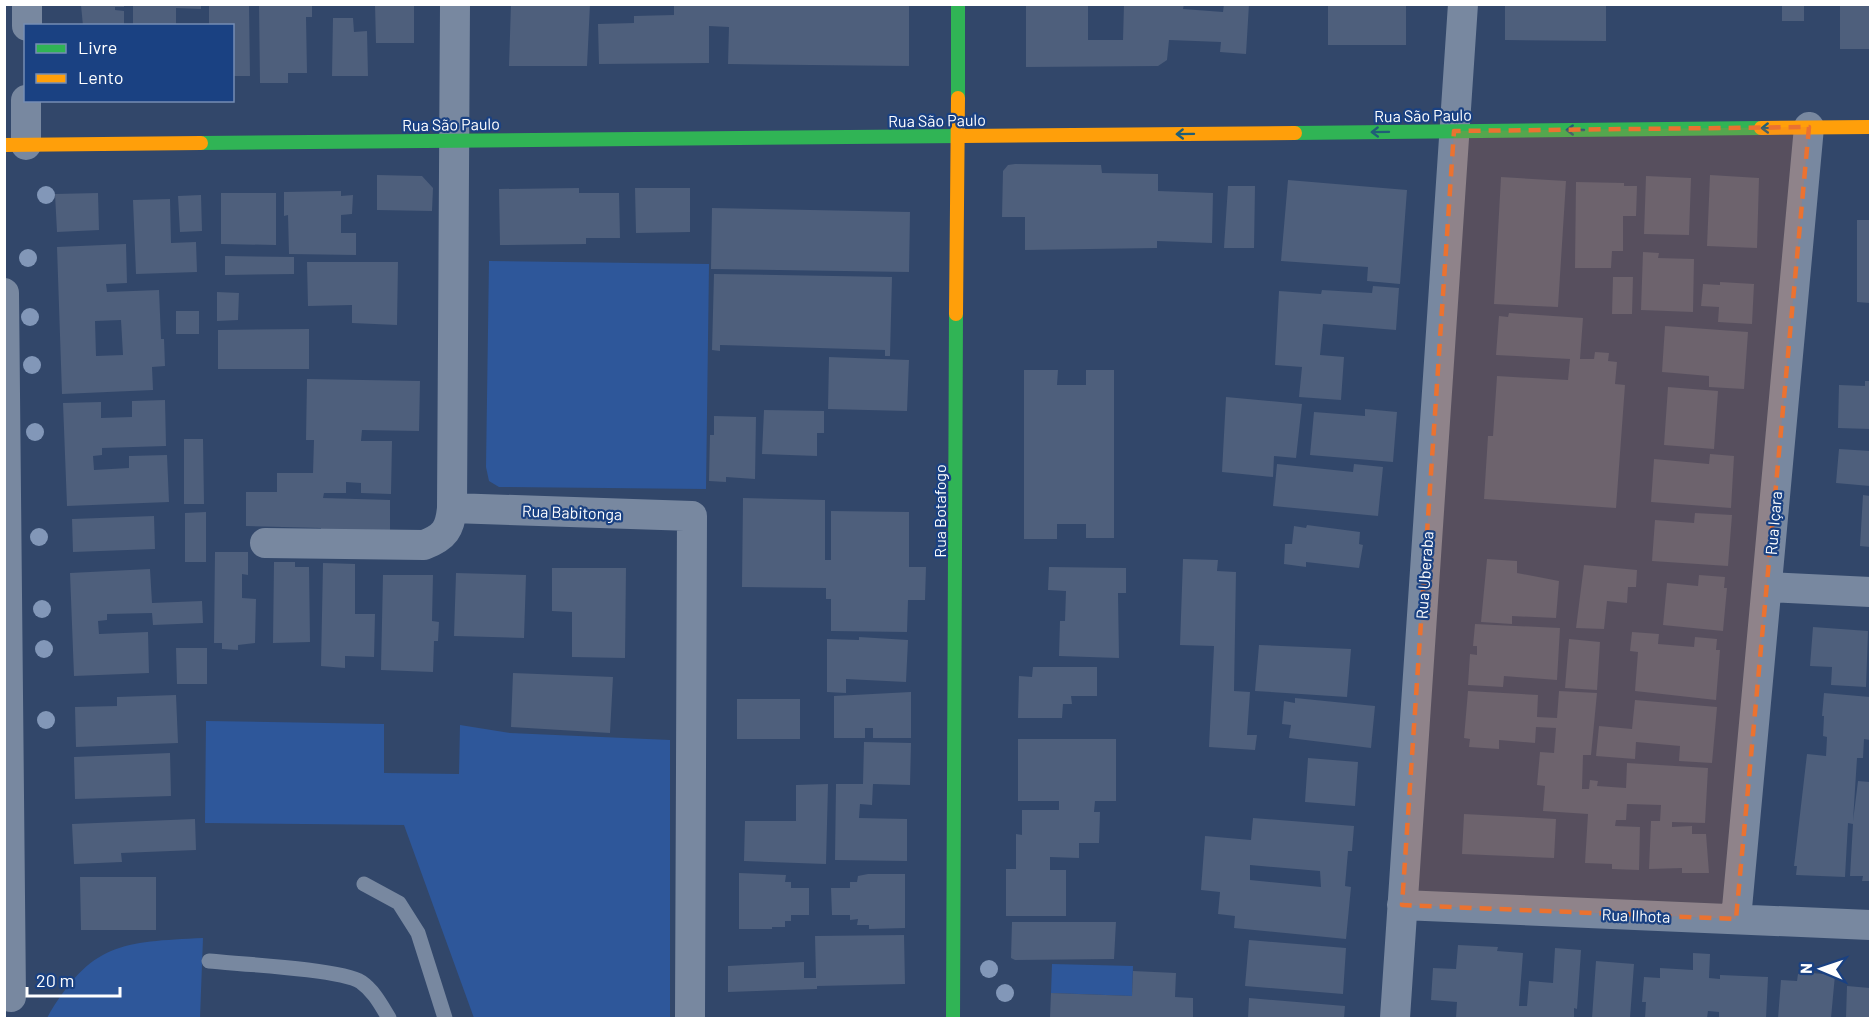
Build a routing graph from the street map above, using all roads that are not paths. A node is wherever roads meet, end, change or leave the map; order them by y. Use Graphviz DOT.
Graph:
graph roads {
  1 [pos="27,4"];
  2 [pos="455,4"];
  3 [pos="958,4"];
  4 [pos="1463,4"];
  5 [pos="27,24"];
  6 [pos="26,102"];
  7 [pos="1870,127"];
  8 [pos="1809,128"];
  9 [pos="1454,131"];
  10 [pos="958,136"];
  11 [pos="454,141"];
  12 [pos="15,145"];
  13 [pos="4,293"];
  14 [pos="452,508"];
  15 [pos="265,543"];
  16 [pos="1767,587"];
  17 [pos="1870,592"];
  18 [pos="364,884"];
  19 [pos="1402,905"];
  20 [pos="1736,920"];
  21 [pos="1870,925"];
  22 [pos="209,961"];
  23 [pos="11,997"];
  24 [pos="389,1018"];
  25 [pos="445,1018"];
  26 [pos="690,1018"];
  27 [pos="953,1018"];
  28 [pos="1395,1018"];
  1 -- 5 [label="street"];
  2 -- 11 [label="street"];
  3 -- 10 [label="main road, Rua Botafogo"];
  4 -- 9 [label="street, Rua Uberaba"];
  6 -- 12 [label="street"];
  7 -- 8 [label="main road, Rua São Paulo"];
  8 -- 9 [label="main road, Rua São Paulo, one-way"];
  8 -- 16 [label="street, Rua Içara"];
  9 -- 10 [label="main road, Rua São Paulo, one-way"];
  9 -- 19 [label="street, Rua Uberaba"];
  10 -- 11 [label="main road, Rua São Paulo"];
  10 -- 27 [label="main road, Rua Botafogo"];
  11 -- 12 [label="main road, Rua São Paulo"];
  11 -- 14 [label="street"];
  13 -- 23 [label="street"];
  14 -- 15 [label="street"];
  14 -- 26 [label="street, Rua Babitonga"];
  16 -- 17 [label="street"];
  16 -- 20 [label="street, Rua Içara"];
  18 -- 25 [label="lane"];
  19 -- 20 [label="street, Rua Ilhota"];
  19 -- 28 [label="street, Rua Uberaba"];
  20 -- 21 [label="street, Rua Ilhota"];
  22 -- 24 [label="lane"];
}
